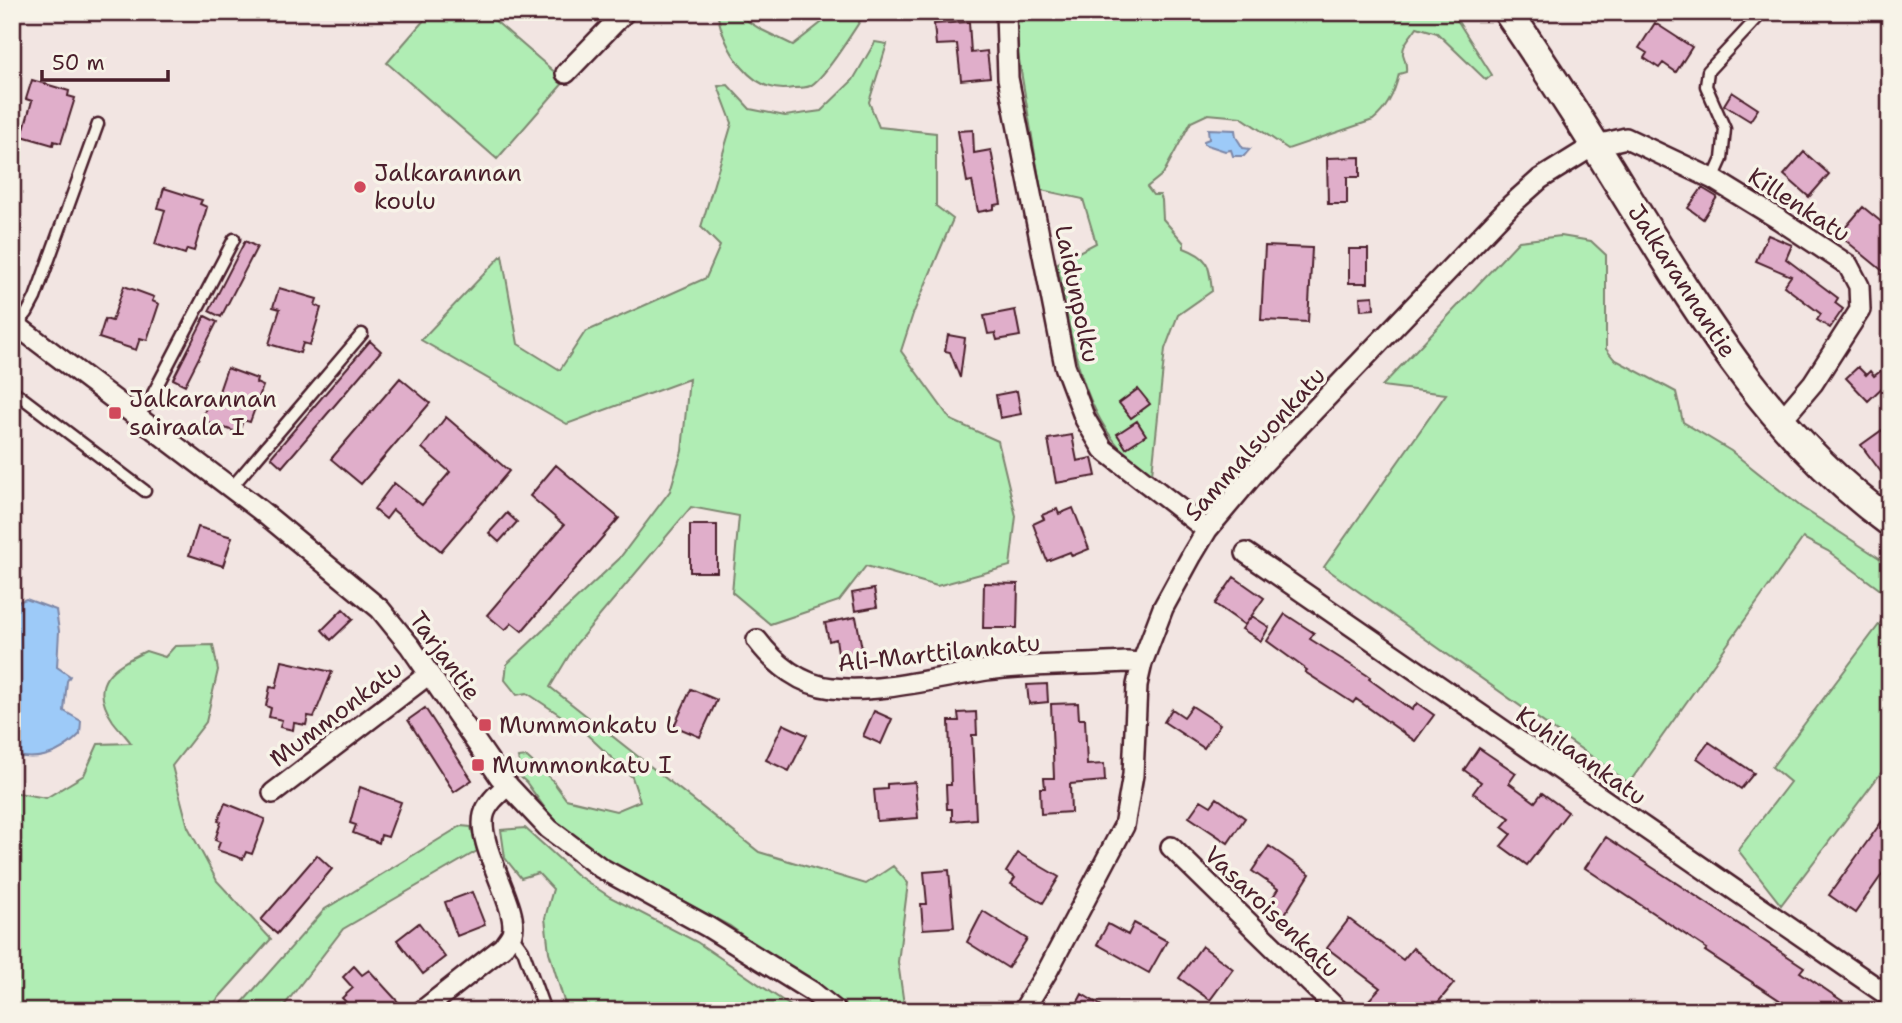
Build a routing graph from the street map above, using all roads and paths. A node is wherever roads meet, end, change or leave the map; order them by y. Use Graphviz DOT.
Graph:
graph roads {
  1 [pos="625,12"];
  2 [pos="1006,12"];
  3 [pos="1508,12"];
  4 [pos="1763,12"];
  5 [pos="566,73"];
  6 [pos="98,124"];
  7 [pos="1594,146"];
  8 [pos="1713,179"];
  9 [pos="234,239"];
  10 [pos="14,323"];
  11 [pos="362,334"];
  12 [pos="12,390"];
  13 [pos="136,416"];
  14 [pos="1779,419"];
  15 [pos="231,488"];
  16 [pos="145,491"];
  17 [pos="1890,522"];
  18 [pos="1207,530"];
  19 [pos="1246,553"];
  20 [pos="757,640"];
  21 [pos="1142,663"];
  22 [pos="429,674"];
  23 [pos="508,785"];
  24 [pos="273,793"];
  25 [pos="1171,847"];
  26 [pos="512,934"];
  27 [pos="1890,997"];
  28 [pos="422,1011"];
  29 [pos="545,1011"];
  30 [pos="836,1011"];
  31 [pos="1023,1011"];
  32 [pos="1339,1011"];
  1 -- 5 [label="street"];
  2 -- 18 [label="street, Laidunpolku"];
  3 -- 7 [label="main road, Jalkarannantie"];
  4 -- 8 [label="lane"];
  6 -- 10 [label="lane"];
  7 -- 8 [label="street, Killenkatu"];
  7 -- 14 [label="main road, Jalkarannantie"];
  7 -- 18 [label="street, Sammalsuonkatu"];
  8 -- 14 [label="street, Killenkatu"];
  9 -- 13 [label="lane"];
  10 -- 13 [label="street, Tarjantie"];
  11 -- 15 [label="lane"];
  12 -- 16 [label="lane"];
  13 -- 15 [label="street, Tarjantie"];
  14 -- 17 [label="main road, Jalkarannantie"];
  15 -- 22 [label="street, Tarjantie"];
  18 -- 21 [label="street, Sammalsuonkatu"];
  19 -- 27 [label="street, Kuhilaankatu"];
  20 -- 21 [label="street, Ali-Marttilankatu"];
  21 -- 31 [label="street, Sammalsuonkatu"];
  22 -- 23 [label="street, Tarjantie"];
  22 -- 24 [label="street, Mummonkatu"];
  23 -- 26 [label="street"];
  23 -- 30 [label="street, Tarjantie"];
  25 -- 32 [label="street, Vasaroisenkatu"];
  26 -- 28 [label="street"];
  26 -- 29 [label="lane"];
}
